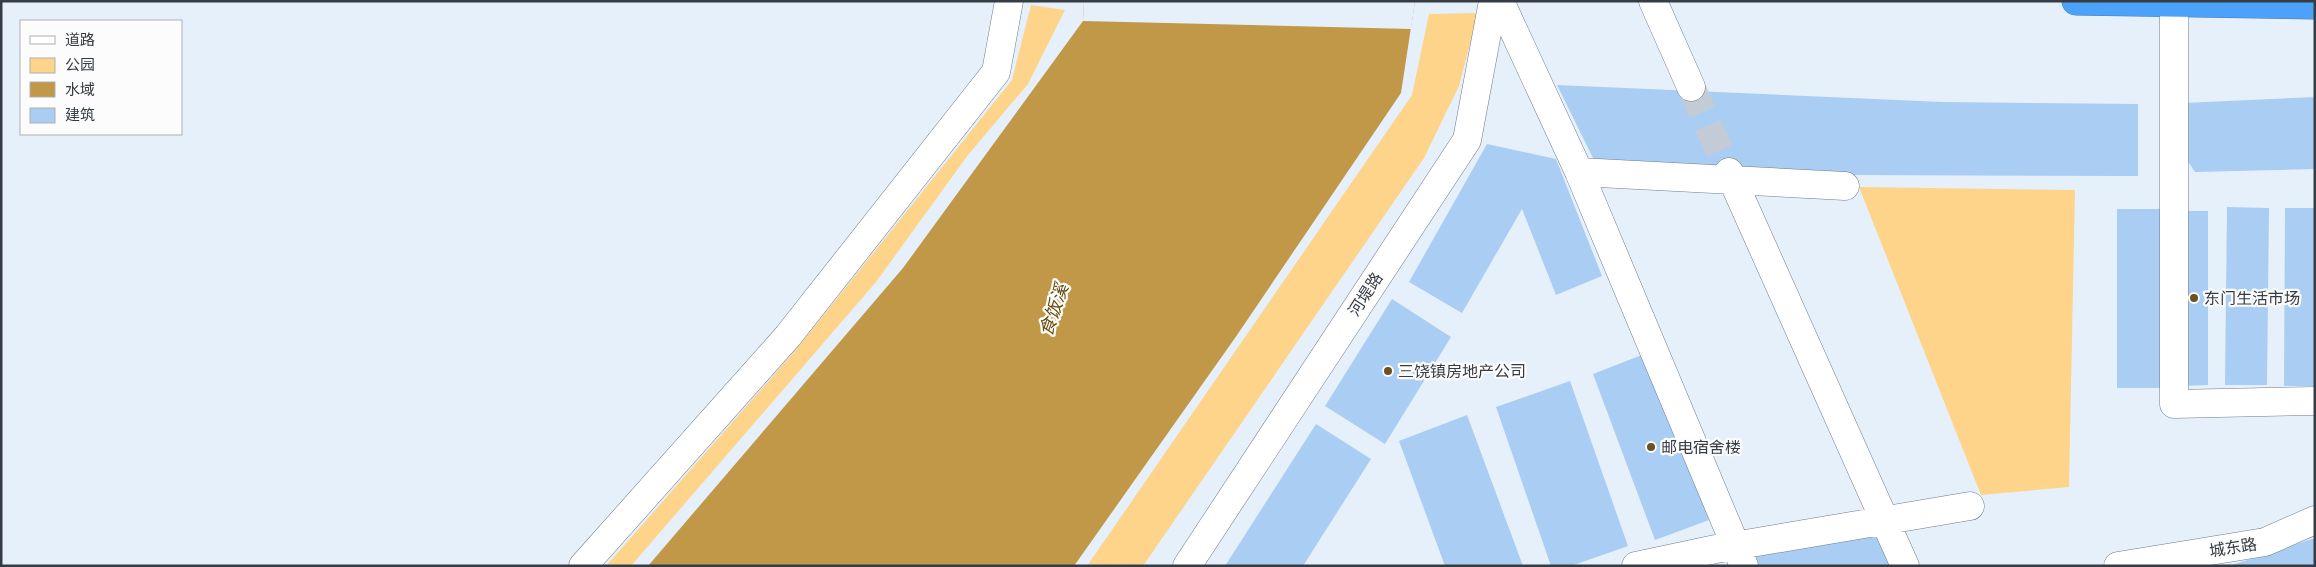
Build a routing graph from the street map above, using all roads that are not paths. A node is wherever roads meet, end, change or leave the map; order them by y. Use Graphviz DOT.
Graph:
graph roads {
  1 [pos="1009,1"];
  2 [pos="1493,1"];
  3 [pos="1500,1"];
  4 [pos="1653,1"];
  5 [pos="2076,1"];
  6 [pos="2174,4"];
  7 [pos="2315,5"];
  8 [pos="1691,86"];
  9 [pos="1579,172"];
  10 [pos="1731,176"];
  11 [pos="1845,186"];
  12 [pos="2315,400"];
  13 [pos="1970,506"];
  14 [pos="1885,520"];
  15 [pos="2315,520"];
  16 [pos="1740,556"];
  17 [pos="583,566"];
  18 [pos="1187,566"];
  19 [pos="1636,566"];
  20 [pos="1905,566"];
  21 [pos="2118,566"];
  1 -- 17 [label="street"];
  2 -- 18 [label="street, 河堤路"];
  3 -- 9 [label="street"];
  4 -- 8 [label="street"];
  5 -- 6 [label="highway"];
  6 -- 7 [label="highway"];
  6 -- 12 [label="street"];
  9 -- 10 [label="street"];
  9 -- 16 [label="street"];
  10 -- 11 [label="street"];
  10 -- 14 [label="street"];
  13 -- 14 [label="street"];
  14 -- 16 [label="street"];
  14 -- 20 [label="street"];
  15 -- 21 [label="street, 城东路"];
  16 -- 19 [label="street"];
}
